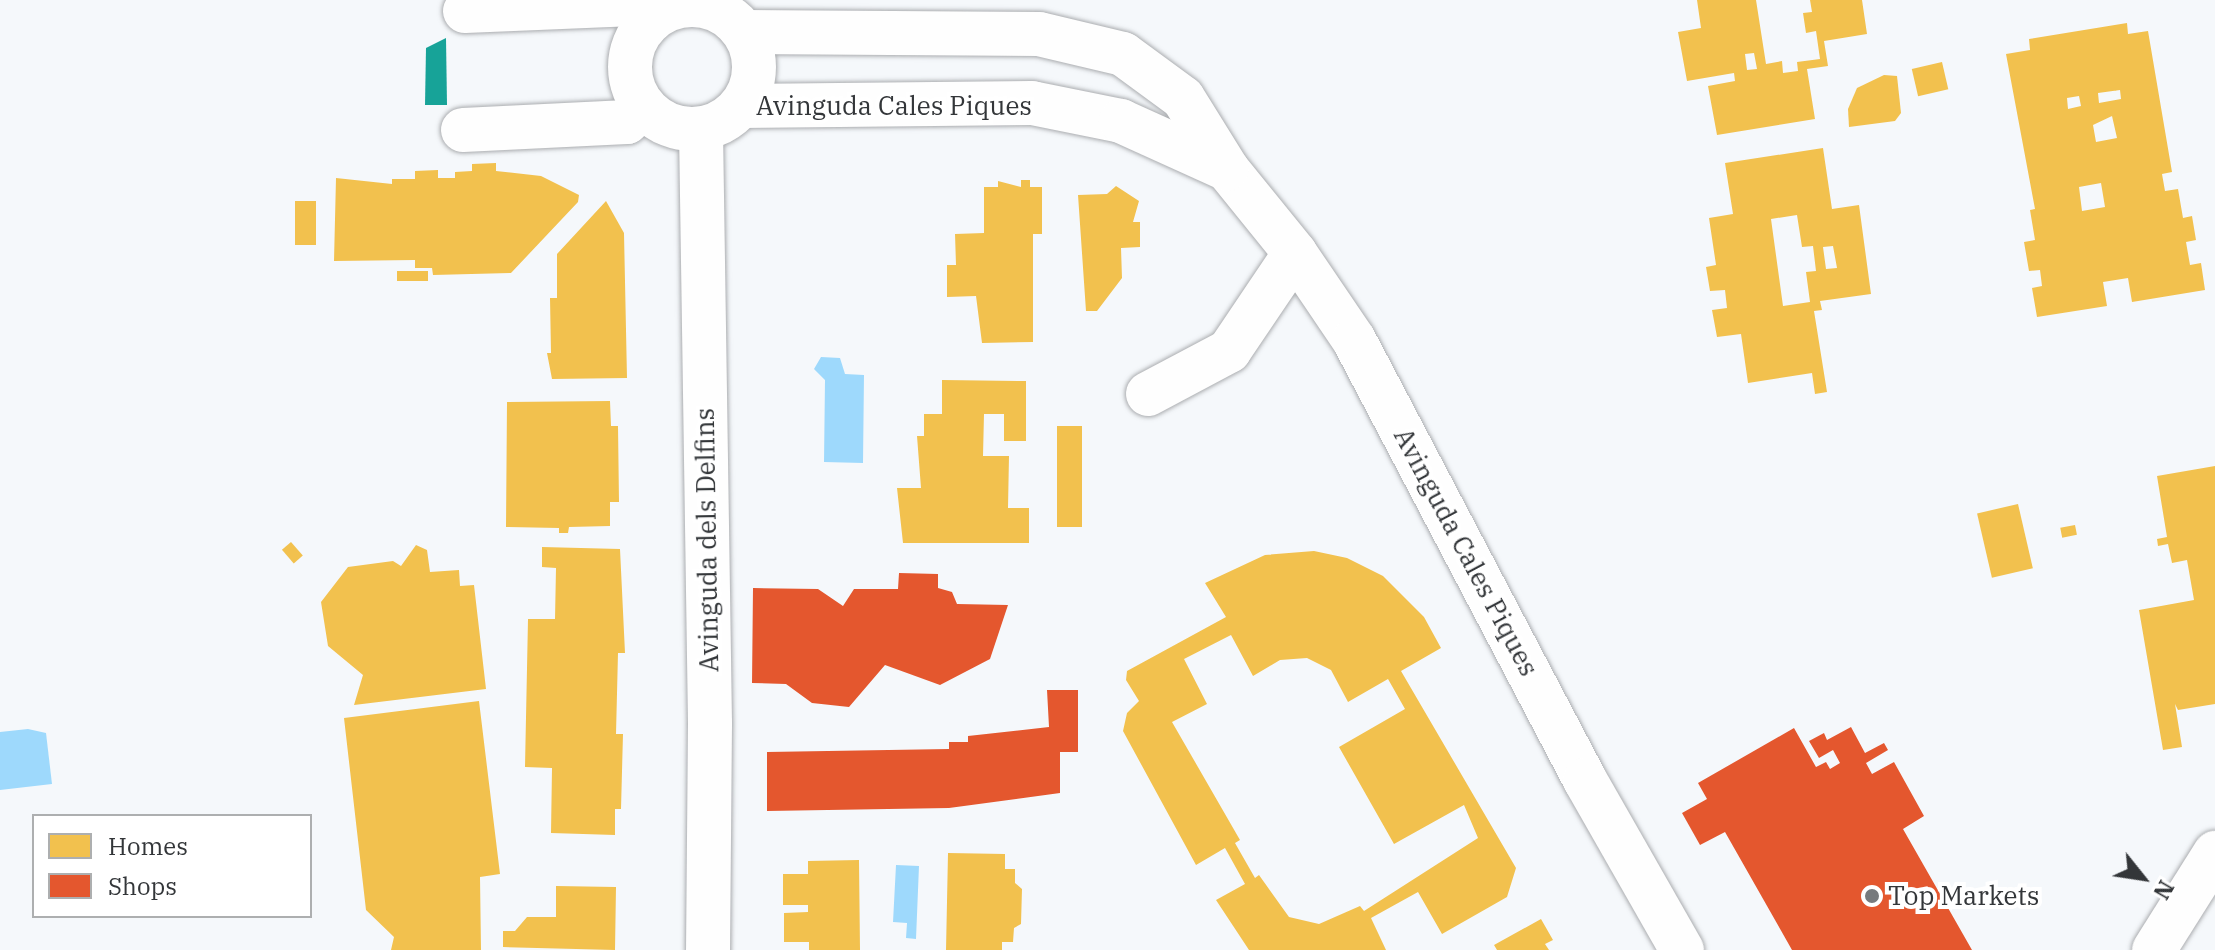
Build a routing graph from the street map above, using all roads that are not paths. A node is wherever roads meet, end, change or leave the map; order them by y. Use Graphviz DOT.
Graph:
graph roads {
  1 [pos="690,2"];
  2 [pos="465,11"];
  3 [pos="646,24"];
  4 [pos="744,32"];
  5 [pos="643,105"];
  6 [pos="741,106"];
  7 [pos="463,130"];
  8 [pos="701,130"];
  9 [pos="1227,169"];
  10 [pos="1295,253"];
  11 [pos="1148,394"];
  12 [pos="2215,853"];
  13 [pos="708,950"];
  14 [pos="1682,950"];
  15 [pos="2154,950"];
  1 -- 3 [label="street"];
  1 -- 4 [label="street"];
  2 -- 3 [label="street"];
  3 -- 5 [label="street"];
  4 -- 6 [label="street"];
  4 -- 9 [label="street, Avinguda Cales Piques"];
  5 -- 7 [label="street"];
  5 -- 8 [label="street"];
  6 -- 8 [label="street"];
  6 -- 9 [label="street, Avinguda Cales Piques"];
  8 -- 13 [label="street, Avinguda dels Delfins"];
  9 -- 10 [label="street, Avinguda Cales Piques"];
  10 -- 11 [label="street"];
  10 -- 14 [label="street, Avinguda Cales Piques"];
  12 -- 15 [label="street"];
}
